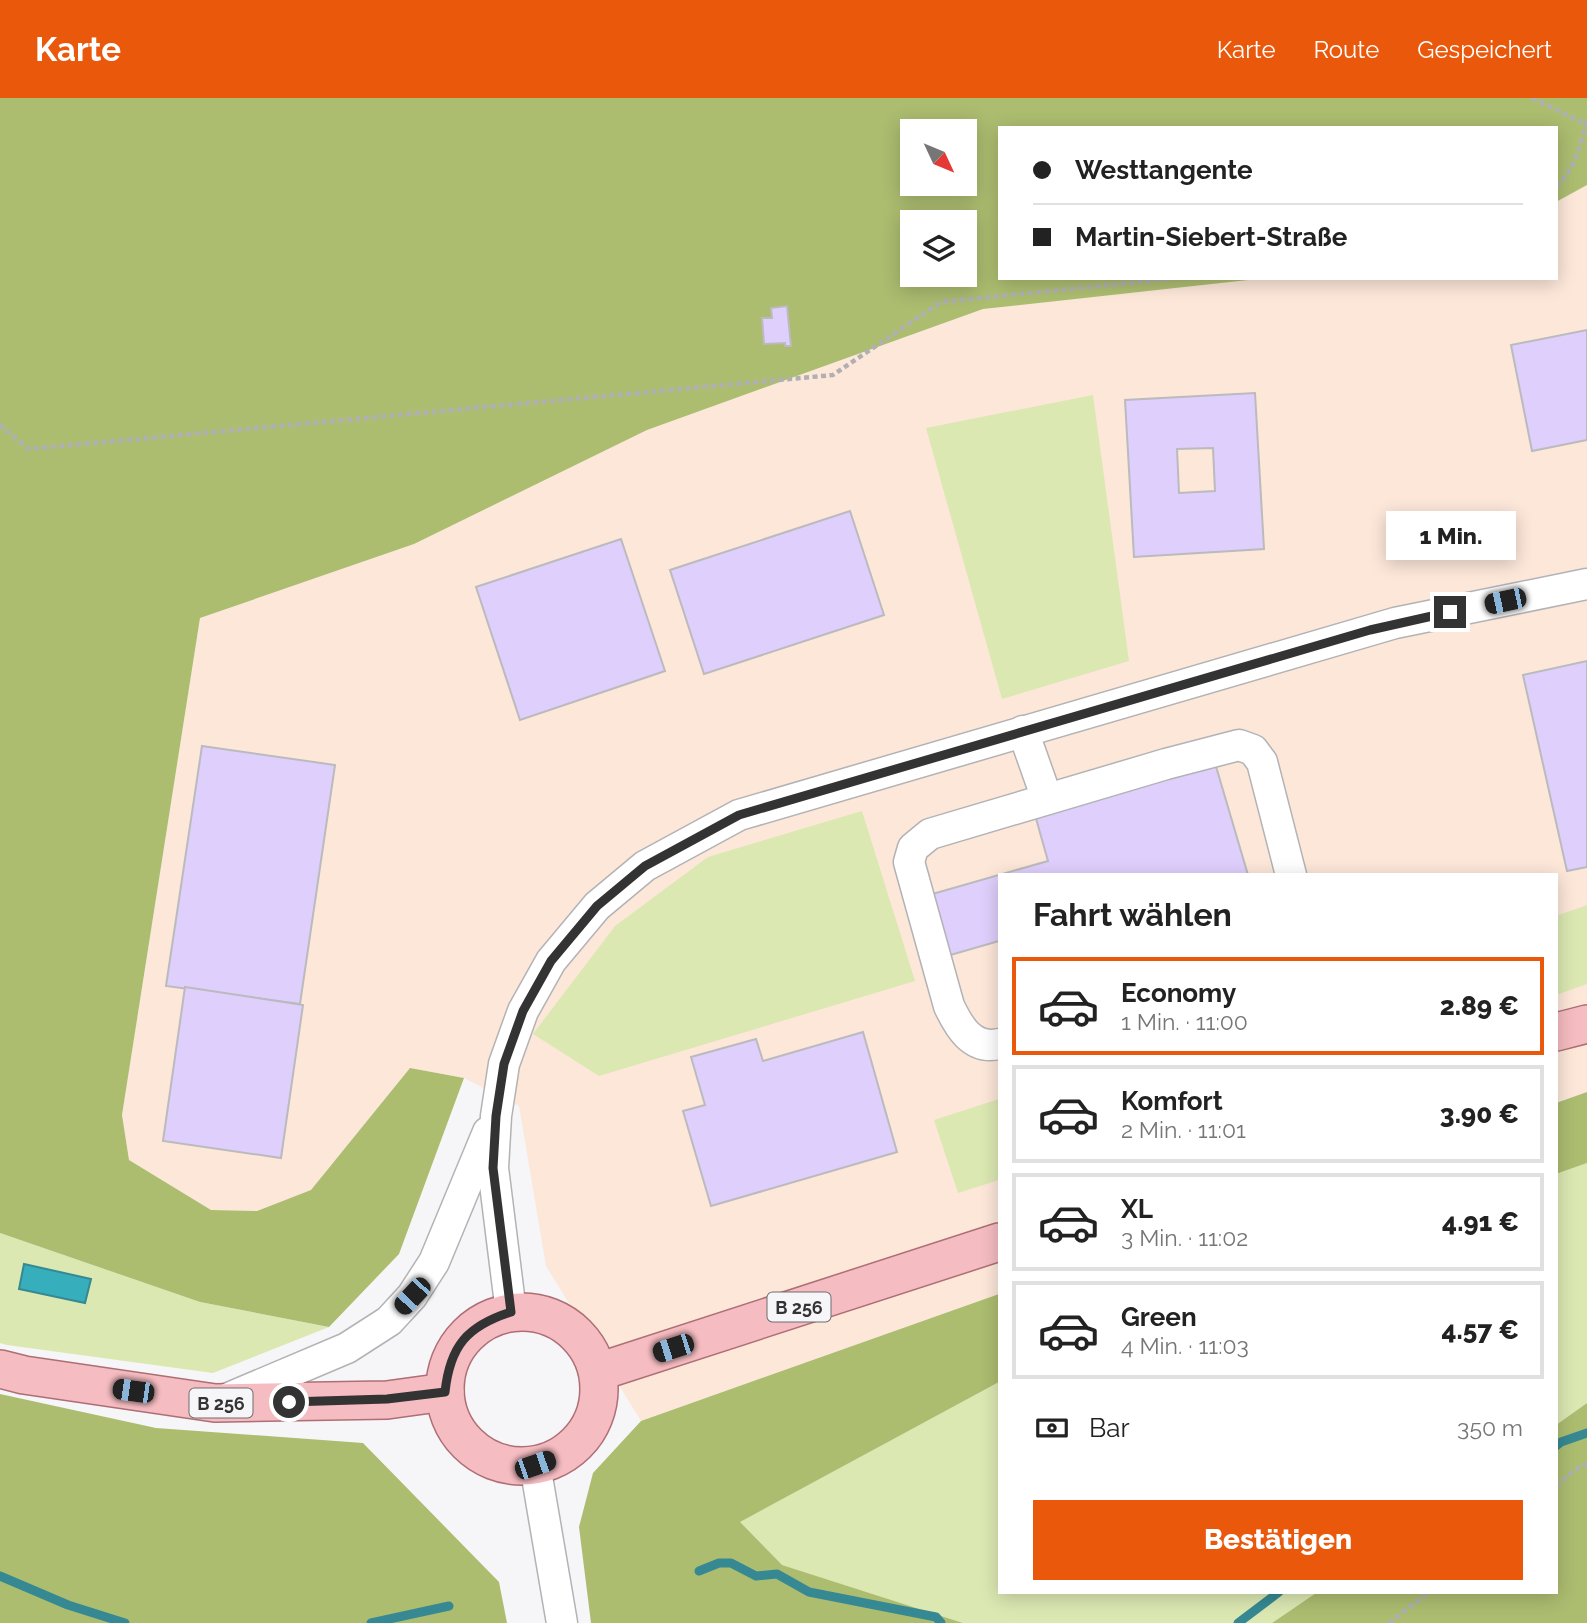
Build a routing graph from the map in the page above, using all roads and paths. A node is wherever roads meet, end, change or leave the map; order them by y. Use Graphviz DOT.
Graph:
graph roads {
  1 [pos="1532,98"];
  2 [pos="1587,123"];
  3 [pos="1558,185"];
  4 [pos="1158,280"];
  5 [pos="0,425"];
  6 [pos="1587,584"];
  7 [pos="1023,732"];
  8 [pos="1047,799"];
  9 [pos="1290,873"];
  10 [pos="1587,1024"];
  11 [pos="1558,1031"];
  12 [pos="998,1044"];
  13 [pos="496,1116"];
  14 [pos="998,1242"];
  15 [pos="511,1312"];
  16 [pos="0,1369"];
  17 [pos="598,1372"];
  18 [pos="445,1392"];
  19 [pos="215,1404"];
  20 [pos="1587,1464"];
  21 [pos="535,1465"];
  22 [pos="1558,1484"];
  23 [pos="1426,1594"];
  24 [pos="562,1623"];
  25 [pos="1389,1623"];
  1 -- 2 [label="path"];
  2 -- 3 [label="path"];
  4 -- 5 [label="path"];
  6 -- 7 [label="street"];
  7 -- 8 [label="street"];
  7 -- 13 [label="street"];
  8 -- 9 [label="street"];
  8 -- 12 [label="street"];
  10 -- 11 [label="main road"];
  13 -- 15 [label="street"];
  13 -- 19 [label="street"];
  14 -- 17 [label="main road, B 256"];
  15 -- 17 [label="main road"];
  15 -- 18 [label="main road"];
  16 -- 19 [label="main road, B 256"];
  17 -- 21 [label="main road"];
  18 -- 19 [label="main road, B 256"];
  18 -- 21 [label="main road"];
  20 -- 22 [label="path"];
  21 -- 24 [label="street"];
  23 -- 25 [label="path"];
}
